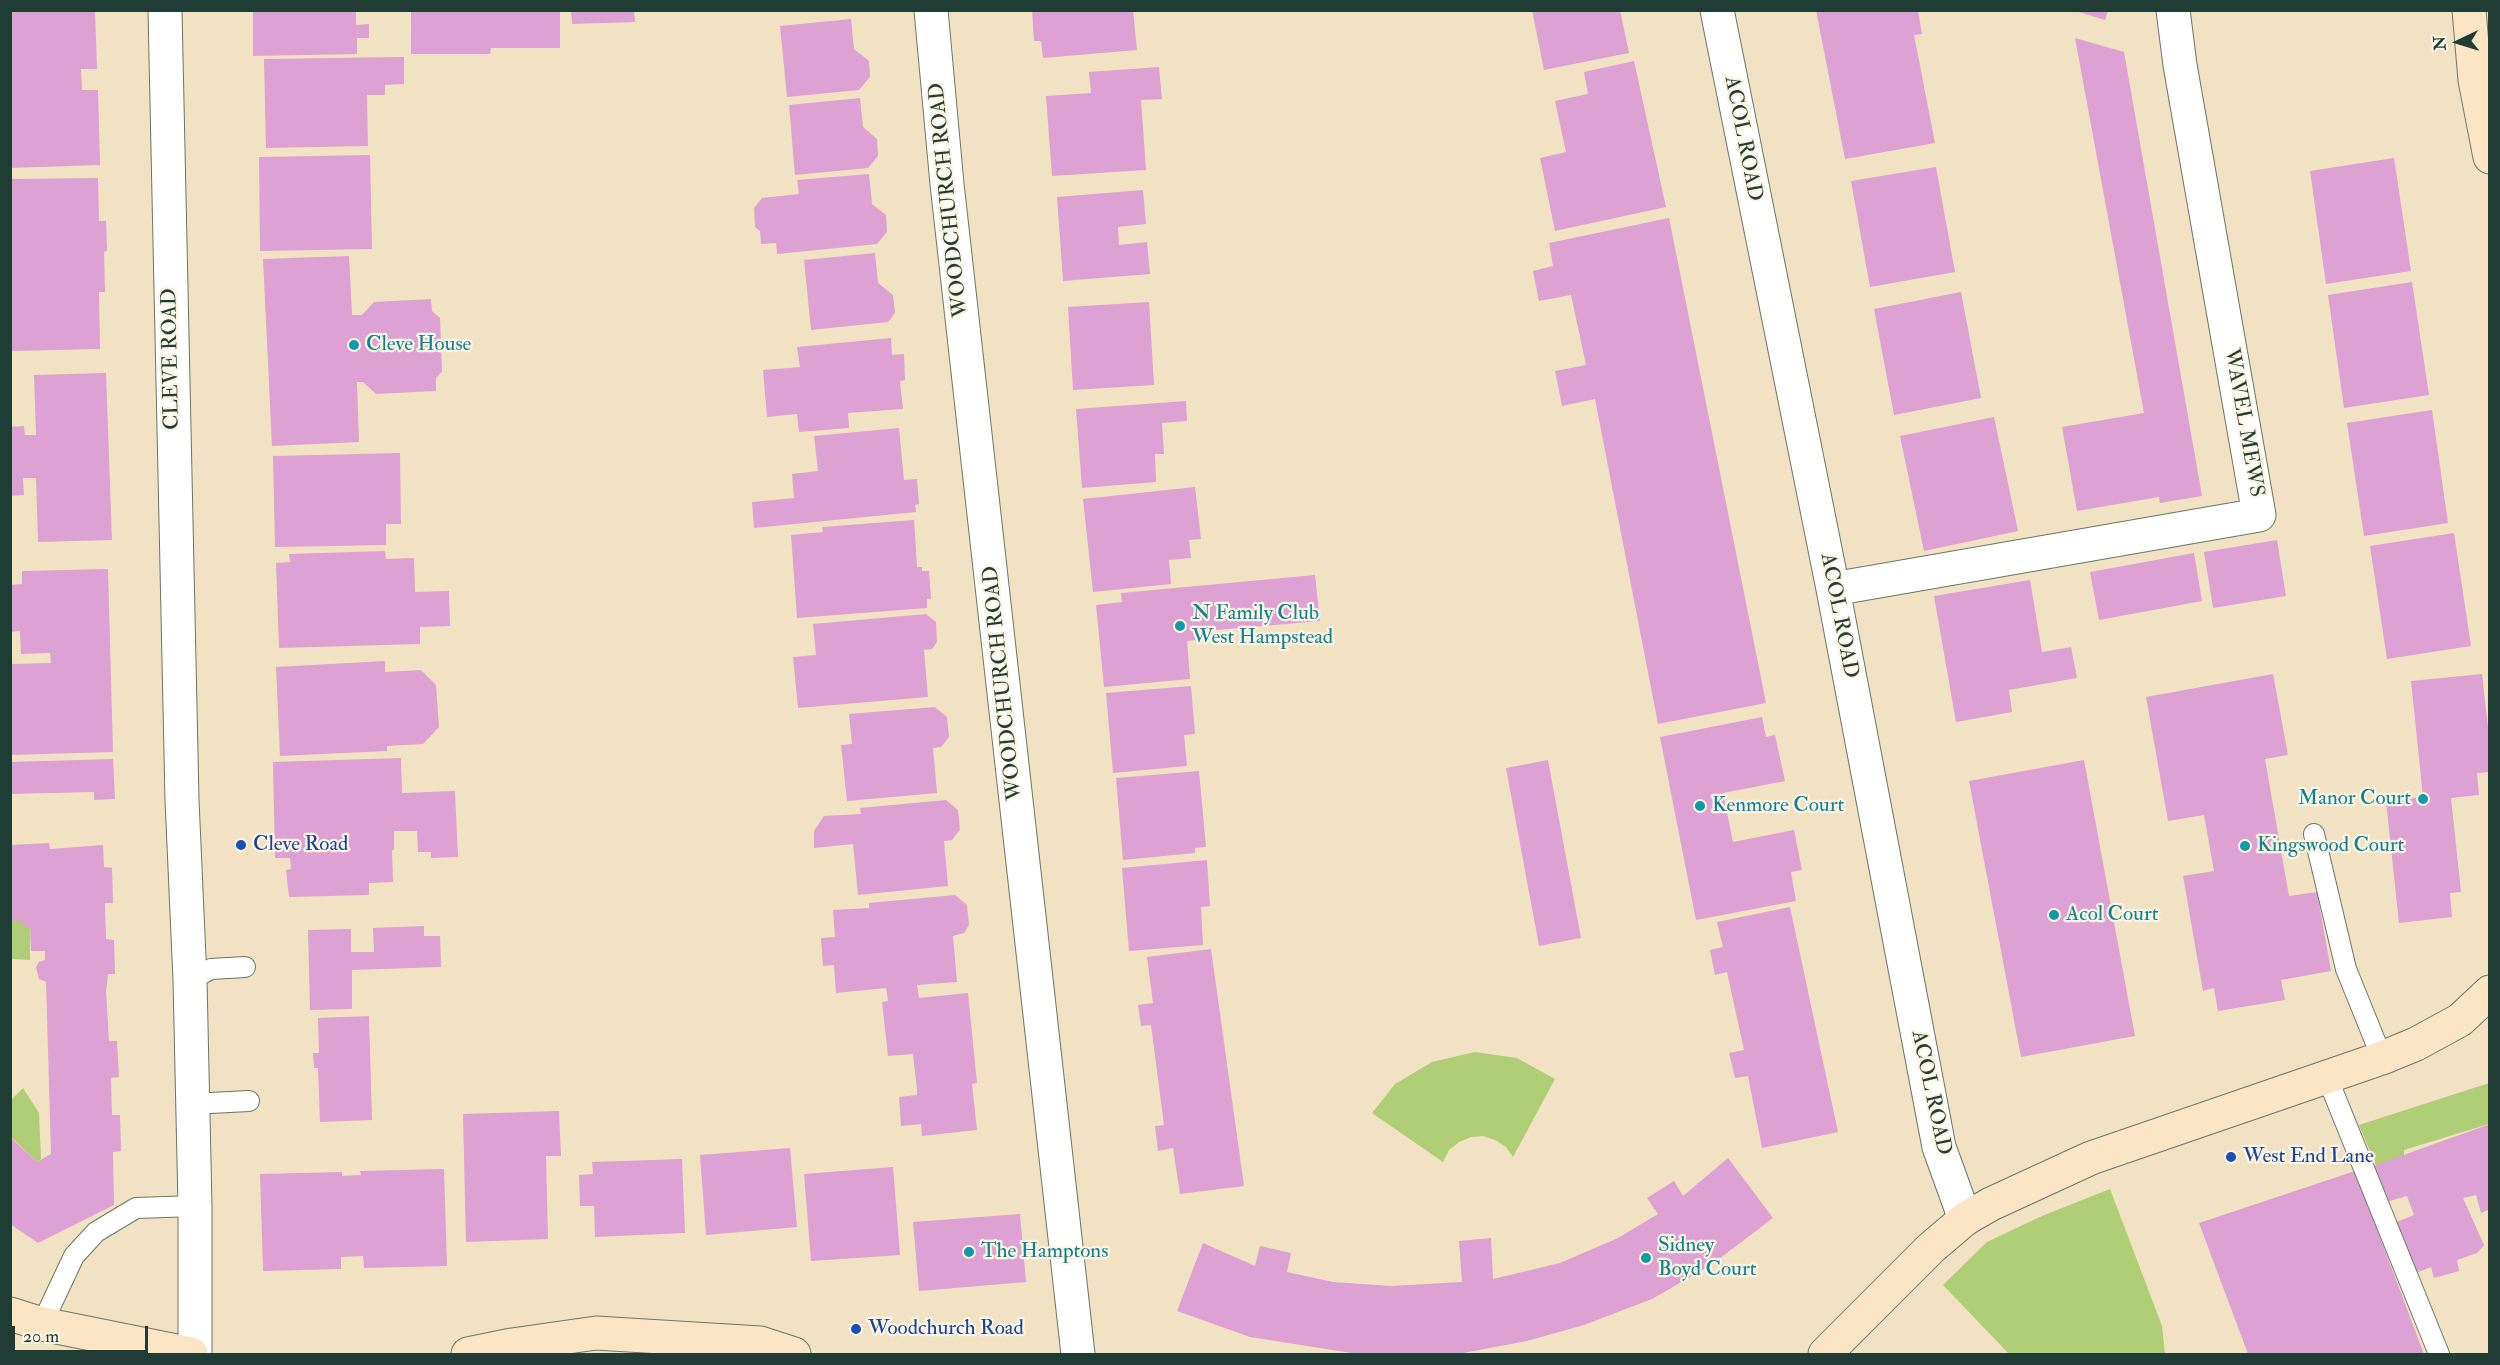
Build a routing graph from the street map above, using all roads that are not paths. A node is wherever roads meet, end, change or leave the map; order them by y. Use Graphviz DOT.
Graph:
graph roads {
  1 [pos="165,10"];
  2 [pos="931,10"];
  3 [pos="1717,10"];
  4 [pos="2173,10"];
  5 [pos="2469,10"];
  6 [pos="2490,158"];
  7 [pos="1833,590"];
  8 [pos="2314,834"];
  9 [pos="245,967"];
  10 [pos="190,980"];
  11 [pos="2490,992"];
  12 [pos="2382,1058"];
  13 [pos="2327,1077"];
  14 [pos="249,1101"];
  15 [pos="191,1104"];
  16 [pos="195,1206"];
  17 [pos="1965,1219"];
  18 [pos="10,1314"];
  19 [pos="42,1324"];
  20 [pos="760,1349"];
  21 [pos="193,1354"];
  22 [pos="468,1354"];
  23 [pos="794,1354"];
  24 [pos="1078,1354"];
  25 [pos="1825,1354"];
  26 [pos="2439,1354"];
  1 -- 10 [label="street, CLEVE ROAD"];
  2 -- 24 [label="street, WOODCHURCH ROAD"];
  3 -- 7 [label="street, ACOL ROAD"];
  4 -- 7 [label="street, WAVEL MEWS"];
  5 -- 6 [label="main road"];
  7 -- 17 [label="street, ACOL ROAD"];
  8 -- 12 [label="lane"];
  9 -- 10 [label="lane"];
  10 -- 15 [label="street, CLEVE ROAD"];
  11 -- 12 [label="main road"];
  12 -- 13 [label="main road"];
  13 -- 17 [label="main road"];
  13 -- 26 [label="lane"];
  14 -- 15 [label="lane"];
  15 -- 16 [label="street, CLEVE ROAD"];
  16 -- 19 [label="lane"];
  16 -- 21 [label="street, CLEVE ROAD"];
  17 -- 25 [label="main road"];
  18 -- 19 [label="main road"];
  19 -- 21 [label="main road"];
  20 -- 22 [label="main road"];
  20 -- 23 [label="main road"];
}
